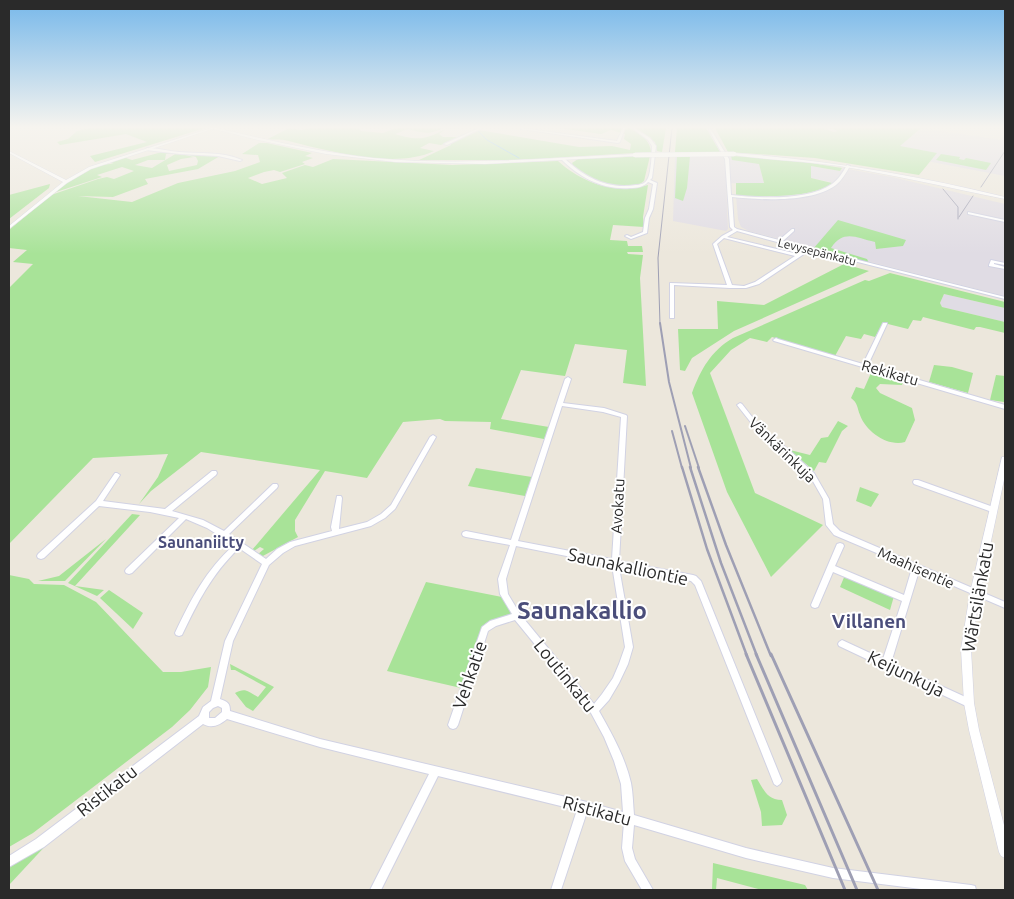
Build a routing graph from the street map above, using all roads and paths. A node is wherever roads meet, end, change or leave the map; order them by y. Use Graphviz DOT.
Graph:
graph roads {
  1 [pos="43,170"];
  2 [pos="89,170"];
  3 [pos="574,170"];
  4 [pos="650,170"];
  5 [pos="728,170"];
  6 [pos="845,170"];
  7 [pos="870,170"];
  8 [pos="648,181"];
  9 [pos="66,182"];
  10 [pos="730,196"];
  11 [pos="1005,198"];
  12 [pos="969,213"];
  13 [pos="1005,222"];
  14 [pos="9,228"];
  15 [pos="736,230"];
  16 [pos="793,230"];
  17 [pos="627,236"];
  18 [pos="723,237"];
  19 [pos="779,242"];
  20 [pos="809,249"];
  21 [pos="799,256"];
  22 [pos="1005,264"];
  23 [pos="1005,268"];
  24 [pos="730,287"];
  25 [pos="1005,298"];
  26 [pos="672,317"];
  27 [pos="885,324"];
  28 [pos="776,340"];
  29 [pos="865,366"];
  30 [pos="568,379"];
  31 [pos="560,404"];
  32 [pos="740,406"];
  33 [pos="1005,407"];
  34 [pos="433,436"];
  35 [pos="1005,460"];
  36 [pos="214,473"];
  37 [pos="117,475"];
  38 [pos="916,482"];
  39 [pos="275,486"];
  40 [pos="339,498"];
  41 [pos="98,503"];
  42 [pos="994,510"];
  43 [pos="165,513"];
  44 [pos="184,517"];
  45 [pos="830,525"];
  46 [pos="336,533"];
  47 [pos="466,534"];
  48 [pos="224,535"];
  49 [pos="513,543"];
  50 [pos="238,545"];
  51 [pos="840,546"];
  52 [pos="41,556"];
  53 [pos="615,563"];
  54 [pos="266,564"];
  55 [pos="832,568"];
  56 [pos="916,568"];
  57 [pos="129,571"];
  58 [pos="975,593"];
  59 [pos="906,599"];
  60 [pos="815,606"];
  61 [pos="1005,606"];
  62 [pos="517,616"];
  63 [pos="179,633"];
  64 [pos="842,644"];
  65 [pos="886,664"];
  66 [pos="215,703"];
  67 [pos="969,703"];
  68 [pos="594,710"];
  69 [pos="226,714"];
  70 [pos="204,718"];
  71 [pos="453,725"];
  72 [pos="435,772"];
  73 [pos="777,781"];
  74 [pos="582,806"];
  75 [pos="629,819"];
  76 [pos="1005,852"];
  77 [pos="9,862"];
  78 [pos="375,890"];
  79 [pos="556,890"];
  80 [pos="648,890"];
  81 [pos="971,890"];
  1 -- 9 [label="street"];
  2 -- 9 [label="street"];
  3 -- 8 [label="street"];
  4 -- 8 [label="street"];
  5 -- 10 [label="street"];
  6 -- 10 [label="street"];
  7 -- 11 [label="main road"];
  8 -- 17 [label="street"];
  9 -- 14 [label="street"];
  10 -- 15 [label="street"];
  12 -- 13 [label="street"];
  15 -- 18 [label="street"];
  15 -- 19 [label="street, Levysepänkatu"];
  16 -- 19 [label="street"];
  18 -- 21 [label="street"];
  18 -- 24 [label="street"];
  19 -- 20 [label="street, Levysepänkatu"];
  20 -- 21 [label="street"];
  20 -- 25 [label="street, Levysepänkatu"];
  21 -- 24 [label="street"];
  22 -- 23 [label="street"];
  24 -- 26 [label="street"];
  27 -- 29 [label="street"];
  28 -- 29 [label="street, Rekikatu"];
  29 -- 33 [label="street, Rekikatu"];
  30 -- 31 [label="street, Loutinkatu"];
  31 -- 49 [label="street, Loutinkatu"];
  31 -- 53 [label="street, Avokatu"];
  32 -- 45 [label="street, Vänkärinkuja"];
  34 -- 46 [label="street"];
  35 -- 42 [label="street, Wärtsilänkatu"];
  36 -- 43 [label="street"];
  37 -- 41 [label="street"];
  38 -- 42 [label="street"];
  39 -- 48 [label="street"];
  40 -- 46 [label="street"];
  41 -- 43 [label="street"];
  41 -- 52 [label="street"];
  42 -- 58 [label="street, Wärtsilänkatu"];
  43 -- 44 [label="street"];
  44 -- 48 [label="street"];
  44 -- 57 [label="street"];
  45 -- 56 [label="street, Maahisentie"];
  46 -- 54 [label="street"];
  47 -- 49 [label="street, Saunakalliontie"];
  48 -- 50 [label="street"];
  49 -- 53 [label="street, Saunakalliontie"];
  49 -- 62 [label="street, Loutinkatu"];
  50 -- 54 [label="street"];
  50 -- 63 [label="street"];
  51 -- 55 [label="street"];
  53 -- 68 [label="street, Avokatu"];
  53 -- 73 [label="street, Saunakalliontie"];
  54 -- 66 [label="street"];
  55 -- 59 [label="street"];
  55 -- 60 [label="street"];
  56 -- 58 [label="street, Maahisentie"];
  56 -- 59 [label="street"];
  58 -- 61 [label="street, Maahisentie"];
  58 -- 67 [label="street, Wärtsilänkatu"];
  59 -- 65 [label="street"];
  62 -- 68 [label="street, Loutinkatu"];
  62 -- 71 [label="street, Vehkatie"];
  64 -- 65 [label="street, Keijunkuja"];
  65 -- 67 [label="street, Keijunkuja"];
  66 -- 69 [label="street"];
  66 -- 70 [label="street"];
  67 -- 76 [label="street, Wärtsilänkatu"];
  68 -- 75 [label="street, Loutinkatu"];
  69 -- 70 [label="street"];
  69 -- 72 [label="street, Ristikatu"];
  70 -- 77 [label="street, Ristikatu"];
  72 -- 74 [label="street, Ristikatu"];
  72 -- 78 [label="street"];
  74 -- 75 [label="street, Ristikatu"];
  74 -- 79 [label="street"];
  75 -- 80 [label="street, Loutinkatu"];
  75 -- 81 [label="street, Ristikatu"];
}
